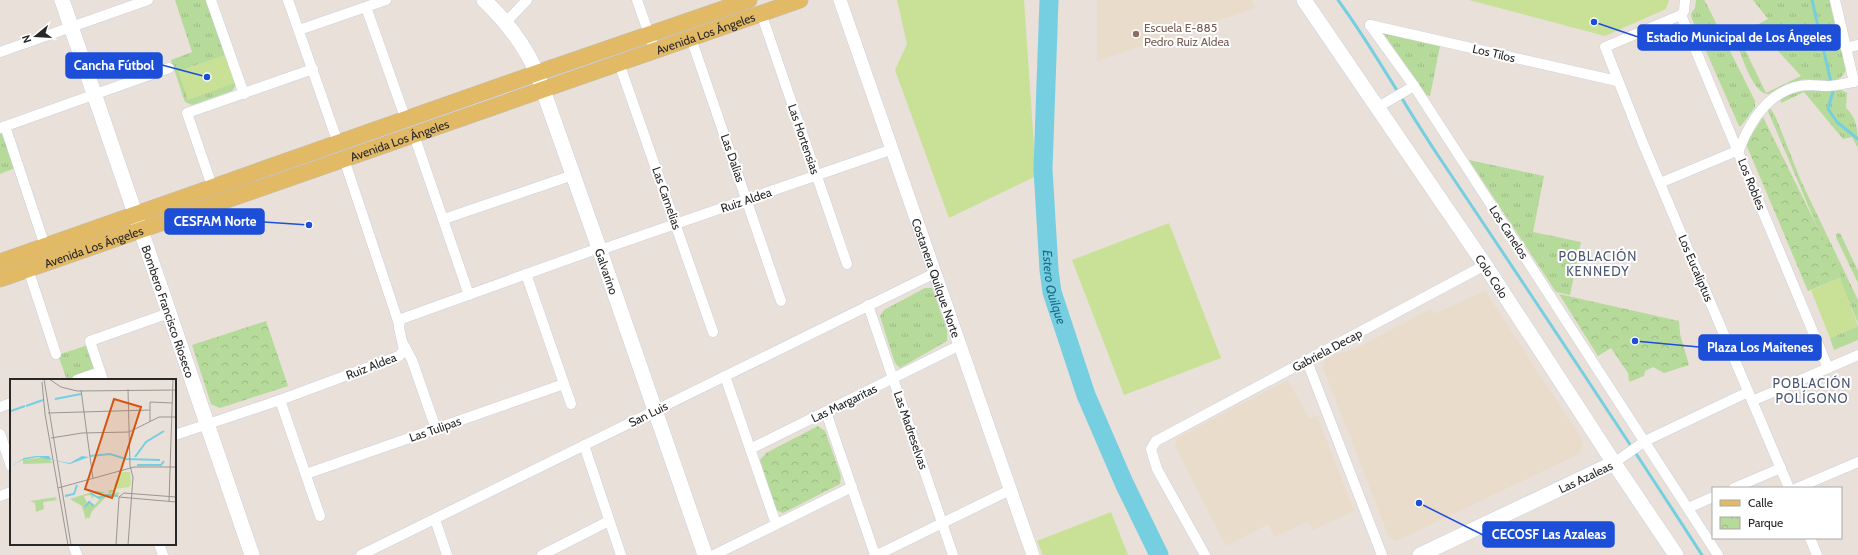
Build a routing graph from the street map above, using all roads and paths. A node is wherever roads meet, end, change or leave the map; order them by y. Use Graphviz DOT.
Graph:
graph roads {
  1 [pos="62,0"];
  2 [pos="148,0"];
  3 [pos="211,0"];
  4 [pos="288,0"];
  5 [pos="386,0"];
  6 [pos="484,0"];
  7 [pos="527,0"];
  8 [pos="637,0"];
  9 [pos="749,0"];
  10 [pos="800,0"];
  11 [pos="840,0"];
  12 [pos="1304,0"];
  13 [pos="1685,0"];
  14 [pos="1835,0"];
  15 [pos="366,7"];
  16 [pos="761,13"];
  17 [pos="1681,15"];
  18 [pos="505,23"];
  19 [pos="1370,25"];
  20 [pos="71,27"];
  21 [pos="299,30"];
  22 [pos="649,34"];
  23 [pos="691,38"];
  24 [pos="1858,45"];
  25 [pos="1846,48"];
  26 [pos="655,51"];
  27 [pos="0,52"];
  28 [pos="619,63"];
  29 [pos="169,68"];
  30 [pos="312,70"];
  31 [pos="536,73"];
  32 [pos="1617,80"];
  33 [pos="1856,83"];
  34 [pos="1414,86"];
  35 [pos="542,90"];
  36 [pos="244,94"];
  37 [pos="94,95"];
  38 [pos="1382,105"];
  39 [pos="406,120"];
  40 [pos="2,127"];
  41 [pos="414,135"];
  42 [pos="338,143"];
  43 [pos="893,148"];
  44 [pos="1739,150"];
  45 [pos="344,159"];
  46 [pos="573,175"];
  47 [pos="817,175"];
  48 [pos="1660,183"];
  49 [pos="212,186"];
  50 [pos="747,199"];
  51 [pos="135,214"];
  52 [pos="444,219"];
  53 [pos="676,224"];
  54 [pos="141,230"];
  55 [pos="45,246"];
  56 [pos="600,249"];
  57 [pos="0,262"];
  58 [pos="847,264"];
  59 [pos="1485,265"];
  60 [pos="28,269"];
  61 [pos="935,272"];
  62 [pos="526,274"];
  63 [pos="0,279"];
  64 [pos="469,295"];
  65 [pos="781,301"];
  66 [pos="868,305"];
  67 [pos="169,313"];
  68 [pos="399,324"];
  69 [pos="713,332"];
  70 [pos="960,345"];
  71 [pos="404,346"];
  72 [pos="56,354"];
  73 [pos="1858,356"];
  74 [pos="1307,361"];
  75 [pos="1828,368"];
  76 [pos="102,376"];
  77 [pos="725,376"];
  78 [pos="83,379"];
  79 [pos="893,379"];
  80 [pos="564,384"];
  81 [pos="1748,392"];
  82 [pos="280,400"];
  83 [pos="1752,401"];
  84 [pos="10,403"];
  85 [pos="572,404"];
  86 [pos="0,407"];
  87 [pos="656,410"];
  88 [pos="826,412"];
  89 [pos="208,424"];
  90 [pos="436,429"];
  91 [pos="0,434"];
  92 [pos="176,435"];
  93 [pos="1642,443"];
  94 [pos="584,445"];
  95 [pos="750,449"];
  96 [pos="1619,459"];
  97 [pos="1858,462"];
  98 [pos="10,463"];
  99 [pos="1780,468"];
  100 [pos="306,474"];
  101 [pos="1736,487"];
  102 [pos="1789,487"];
  103 [pos="1799,487"];
  104 [pos="852,488"];
  105 [pos="1010,490"];
  106 [pos="10,492"];
  107 [pos="0,496"];
  108 [pos="1712,497"];
  109 [pos="1688,508"];
  110 [pos="320,516"];
  111 [pos="435,518"];
  112 [pos="609,521"];
  113 [pos="942,523"];
  114 [pos="776,524"];
  115 [pos="1810,539"];
  116 [pos="73,545"];
  117 [pos="159,545"];
  118 [pos="77,555"];
  119 [pos="163,555"];
  120 [pos="252,555"];
  121 [pos="361,555"];
  122 [pos="447,555"];
  123 [pos="542,555"];
  124 [pos="621,555"];
  125 [pos="705,555"];
  126 [pos="714,555"];
  127 [pos="876,555"];
  128 [pos="953,555"];
  129 [pos="1033,555"];
  130 [pos="1205,555"];
  131 [pos="1382,555"];
  132 [pos="1420,555"];
  133 [pos="1676,555"];
  134 [pos="1718,555"];
  135 [pos="1817,555"];
  1 -- 20 [label="main road, Bombero Francisco Rioseco"];
  2 -- 20 [label="street"];
  3 -- 36 [label="street"];
  4 -- 21 [label="street"];
  5 -- 15 [label="street"];
  6 -- 18 [label="main road, Galvarino"];
  7 -- 18 [label="street"];
  8 -- 22 [label="street"];
  9 -- 22 [label="main road, Avenida Los Ángeles"];
  10 -- 16 [label="main road, Avenida Los Ángeles"];
  11 -- 43 [label="street, Costanera Quilque Norte"];
  12 -- 38 [label="main road, Colo Colo"];
  13 -- 17 [label="street"];
  14 -- 25 [label="street"];
  15 -- 21 [label="street"];
  15 -- 39 [label="street"];
  16 -- 23 [label="main road, Avenida Los Ángeles"];
  16 -- 47 [label="street, Las Hortensias"];
  17 -- 32 [label="street, Los Eucaliptus"];
  17 -- 44 [label="street, Los Robles"];
  18 -- 31 [label="main road, Galvarino"];
  19 -- 32 [label="street, Los Tilos"];
  19 -- 34 [label="street, Los Canelos"];
  20 -- 27 [label="street"];
  20 -- 37 [label="main road, Bombero Francisco Rioseco"];
  21 -- 30 [label="street"];
  22 -- 26 [label="street"];
  22 -- 31 [label="main road, Avenida Los Ángeles"];
  23 -- 26 [label="main road, Avenida Los Ángeles"];
  23 -- 50 [label="street, Las Dalias"];
  24 -- 25 [label="street"];
  25 -- 33 [label="street"];
  26 -- 28 [label="main road, Avenida Los Ángeles"];
  28 -- 35 [label="main road, Avenida Los Ángeles"];
  28 -- 53 [label="street, Las Camelias"];
  29 -- 37 [label="street"];
  30 -- 36 [label="street"];
  30 -- 42 [label="street"];
  31 -- 35 [label="main road, Galvarino"];
  31 -- 39 [label="main road, Avenida Los Ángeles"];
  32 -- 48 [label="street, Los Eucaliptus"];
  33 -- 44 [label="street"];
  34 -- 38 [label="street"];
  34 -- 93 [label="street, Los Canelos"];
  35 -- 41 [label="main road, Avenida Los Ángeles"];
  35 -- 46 [label="main road, Galvarino"];
  36 -- 49 [label="street"];
  37 -- 40 [label="street"];
  37 -- 51 [label="main road, Bombero Francisco Rioseco"];
  38 -- 59 [label="main road, Colo Colo"];
  39 -- 42 [label="main road, Avenida Los Ángeles"];
  40 -- 55 [label="street"];
  41 -- 45 [label="main road, Avenida Los Ángeles"];
  41 -- 52 [label="street"];
  42 -- 49 [label="main road, Avenida Los Ángeles"];
  43 -- 47 [label="street, Ruiz Aldea"];
  43 -- 61 [label="street, Costanera Quilque Norte"];
  44 -- 48 [label="street"];
  44 -- 75 [label="street, Los Robles"];
  45 -- 54 [label="main road, Avenida Los Ángeles"];
  45 -- 68 [label="street"];
  46 -- 52 [label="street"];
  46 -- 56 [label="main road, Galvarino"];
  47 -- 50 [label="street, Ruiz Aldea"];
  47 -- 58 [label="street, Las Hortensias"];
  48 -- 81 [label="street, Los Eucaliptus"];
  49 -- 51 [label="main road, Avenida Los Ángeles"];
  50 -- 53 [label="street, Ruiz Aldea"];
  50 -- 65 [label="street, Las Dalias"];
  51 -- 54 [label="main road, Bombero Francisco Rioseco"];
  51 -- 55 [label="main road, Avenida Los Ángeles"];
  52 -- 64 [label="street"];
  53 -- 56 [label="street, Ruiz Aldea"];
  53 -- 69 [label="street, Las Camelias"];
  54 -- 60 [label="main road, Avenida Los Ángeles"];
  54 -- 67 [label="main road, Bombero Francisco Rioseco"];
  55 -- 57 [label="main road, Avenida Los Ángeles"];
  56 -- 62 [label="street, Ruiz Aldea"];
  56 -- 87 [label="main road, Galvarino"];
  59 -- 74 [label="street, Gabriela Decap"];
  59 -- 96 [label="main road, Colo Colo"];
  60 -- 63 [label="main road, Avenida Los Ángeles"];
  60 -- 72 [label="street"];
  61 -- 66 [label="street, San Luis"];
  61 -- 70 [label="street, Costanera Quilque Norte"];
  62 -- 64 [label="street, Ruiz Aldea"];
  62 -- 80 [label="street"];
  64 -- 68 [label="street, Ruiz Aldea"];
  66 -- 77 [label="street, San Luis"];
  66 -- 79 [label="street, Las Madreselvas"];
  67 -- 76 [label="street"];
  67 -- 89 [label="main road, Bombero Francisco Rioseco"];
  68 -- 71 [label="street, Ruiz Aldea"];
  70 -- 79 [label="street, Las Margaritas"];
  70 -- 105 [label="street, Costanera Quilque Norte"];
  71 -- 82 [label="street, Ruiz Aldea"];
  71 -- 90 [label="street"];
  73 -- 75 [label="street"];
  74 -- 130 [label="street, Gabriela Decap"];
  74 -- 131 [label="street"];
  75 -- 83 [label="street"];
  76 -- 78 [label="street"];
  77 -- 87 [label="street, San Luis"];
  77 -- 95 [label="street"];
  79 -- 88 [label="street, Las Margaritas"];
  79 -- 113 [label="street, Las Madreselvas"];
  80 -- 85 [label="street"];
  80 -- 90 [label="street, Las Tulipas"];
  81 -- 83 [label="street, Los Eucaliptus"];
  81 -- 93 [label="street, Las Azaleas"];
  82 -- 89 [label="street, Ruiz Aldea"];
  82 -- 100 [label="street"];
  83 -- 99 [label="street, Los Eucaliptus"];
  84 -- 86 [label="street"];
  87 -- 94 [label="street, San Luis"];
  87 -- 125 [label="main road, Galvarino"];
  88 -- 95 [label="street, Las Margaritas"];
  88 -- 104 [label="street"];
  89 -- 92 [label="street, Ruiz Aldea"];
  89 -- 120 [label="main road, Bombero Francisco Rioseco"];
  90 -- 100 [label="street, Las Tulipas"];
  91 -- 98 [label="street"];
  93 -- 96 [label="street, Las Azaleas"];
  93 -- 109 [label="street, Los Canelos"];
  94 -- 111 [label="street, San Luis"];
  94 -- 112 [label="street"];
  95 -- 114 [label="street"];
  96 -- 132 [label="main road, Las Azaleas"];
  96 -- 133 [label="main road, Colo Colo"];
  97 -- 103 [label="street"];
  99 -- 101 [label="street"];
  99 -- 102 [label="street, Los Eucaliptus"];
  100 -- 110 [label="street"];
  104 -- 114 [label="street"];
  104 -- 127 [label="street"];
  105 -- 113 [label="street"];
  105 -- 129 [label="street, Costanera Quilque Norte"];
  106 -- 107 [label="street"];
  108 -- 109 [label="street"];
  109 -- 134 [label="street, Los Canelos"];
  111 -- 121 [label="street, San Luis"];
  111 -- 122 [label="street"];
  112 -- 123 [label="street"];
  112 -- 124 [label="street"];
  113 -- 127 [label="street"];
  113 -- 128 [label="street, Las Madreselvas"];
  114 -- 126 [label="street"];
  115 -- 135 [label="street"];
  116 -- 118 [label="street"];
  117 -- 119 [label="street"];
}
